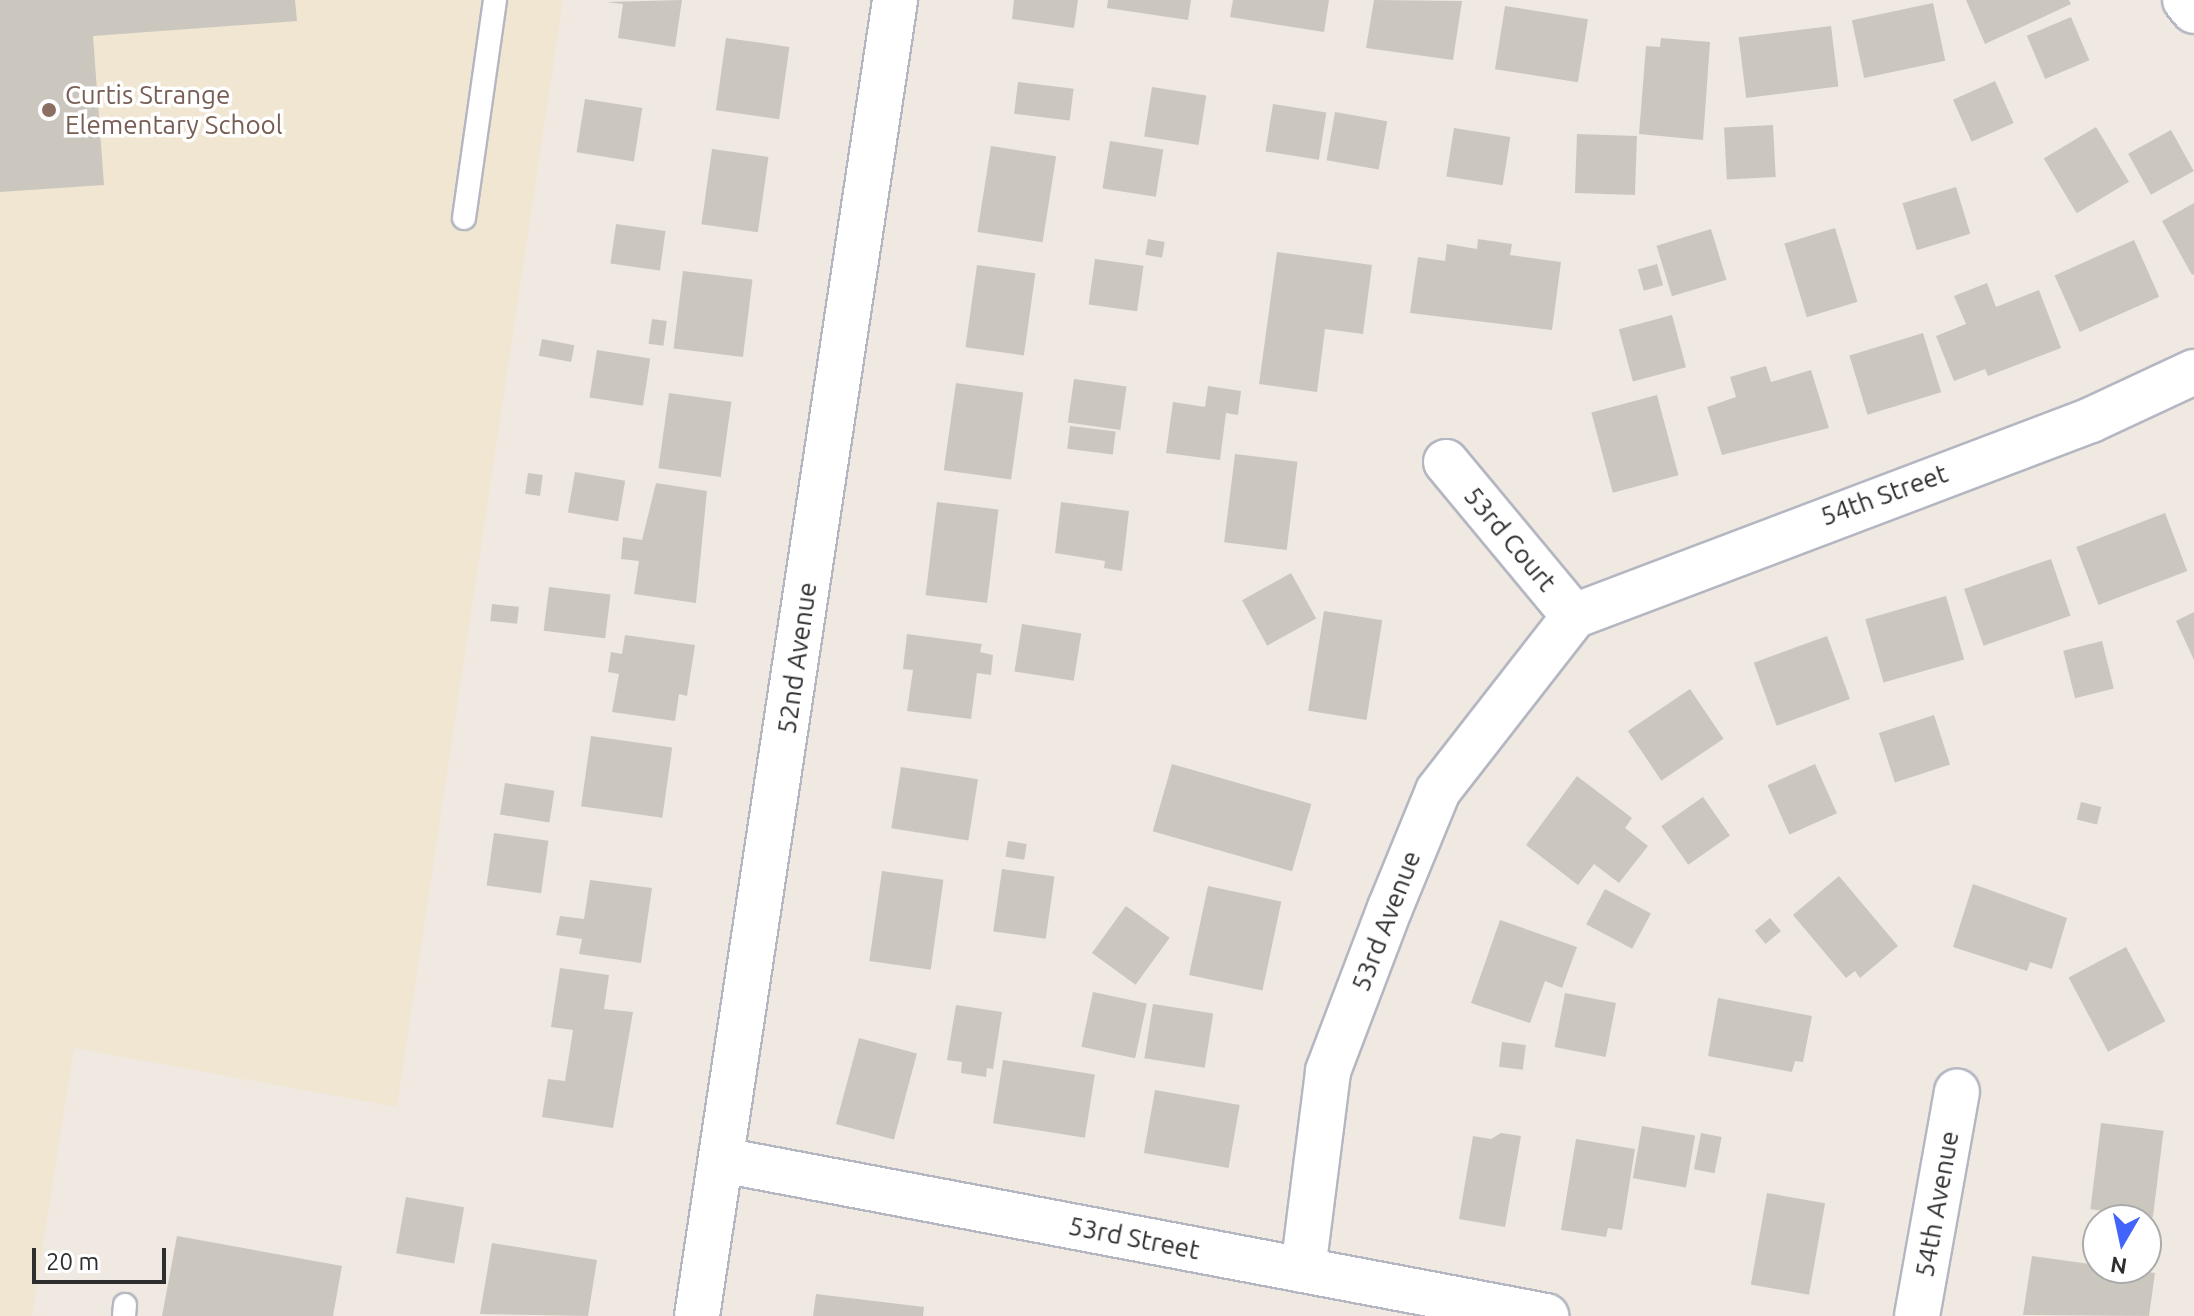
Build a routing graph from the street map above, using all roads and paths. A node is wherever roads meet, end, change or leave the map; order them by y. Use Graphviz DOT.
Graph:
graph roads {
  1 [pos="495,0"];
  2 [pos="895,0"];
  3 [pos="2185,0"];
  4 [pos="2194,11"];
  5 [pos="464,218"];
  6 [pos="2194,372"];
  7 [pos="1446,462"];
  8 [pos="1574,616"];
  9 [pos="1957,1092"];
  10 [pos="722,1160"];
  11 [pos="1303,1270"];
  12 [pos="697,1316"];
  13 [pos="1546,1316"];
  14 [pos="1917,1316"];
  1 -- 5 [label="lane"];
  2 -- 10 [label="street, 52nd Avenue"];
  3 -- 4 [label="street"];
  6 -- 8 [label="street, 54th Street"];
  7 -- 8 [label="street, 53rd Court"];
  8 -- 11 [label="street, 53rd Avenue"];
  9 -- 14 [label="street, 54th Avenue"];
  10 -- 11 [label="street, 53rd Street"];
  10 -- 12 [label="street, 52nd Avenue"];
  11 -- 13 [label="street, 53rd Street"];
}
